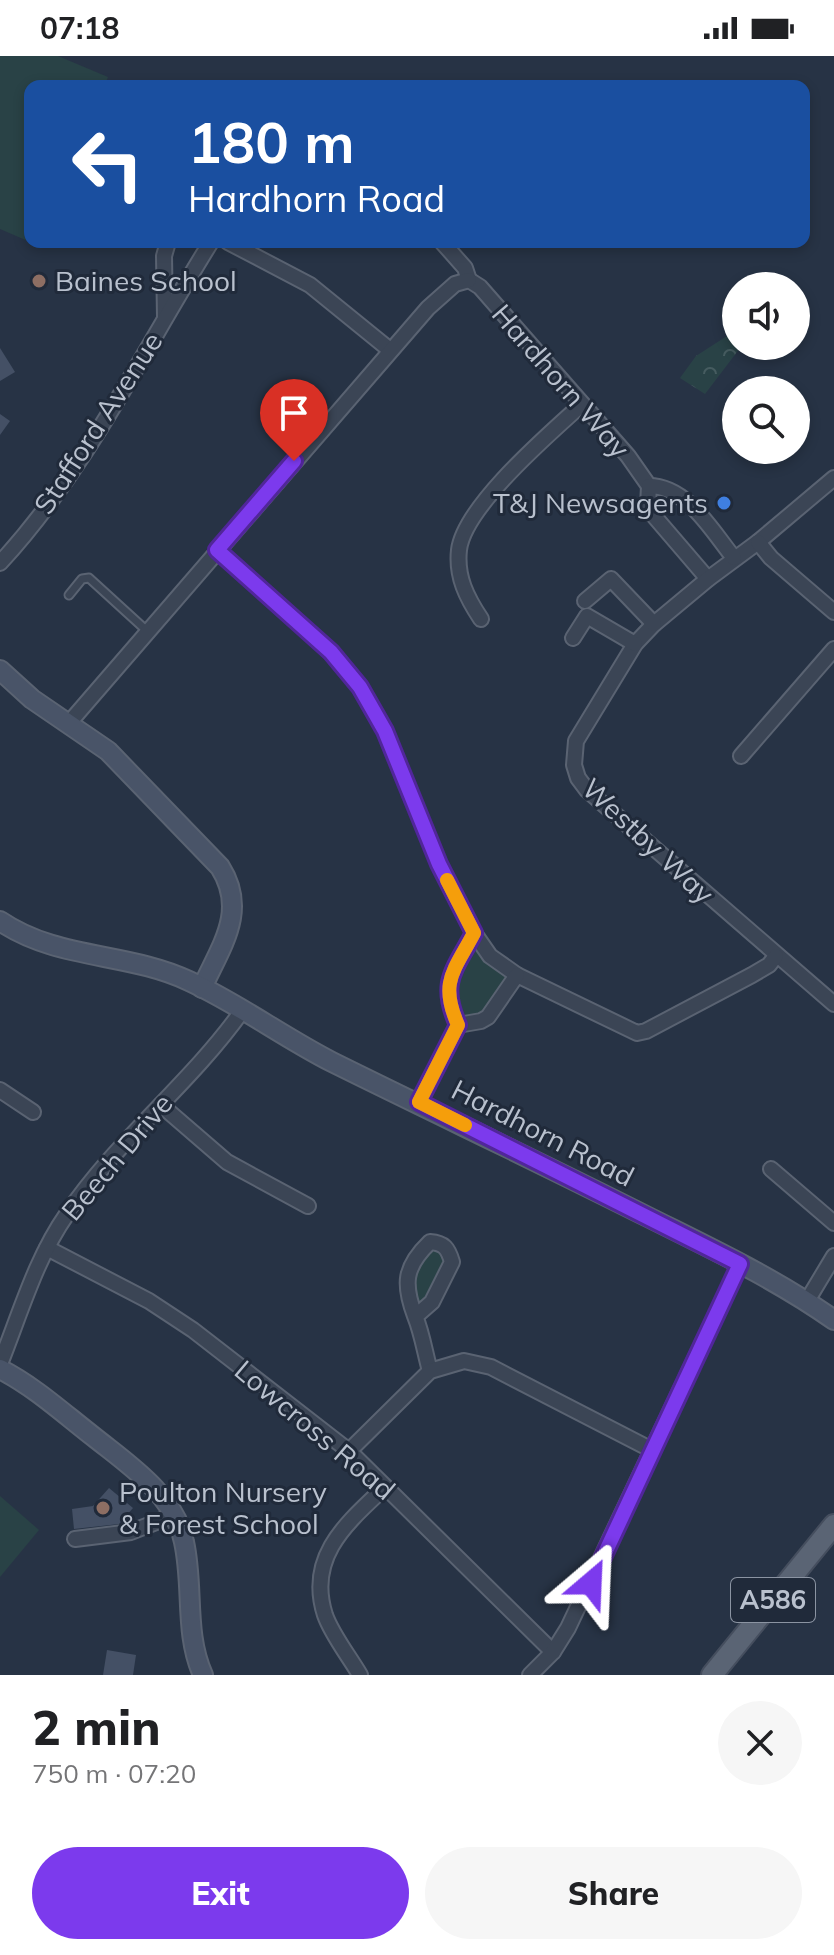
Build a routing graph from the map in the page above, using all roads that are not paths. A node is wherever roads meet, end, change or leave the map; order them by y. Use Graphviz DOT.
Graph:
graph roads {
  1 [pos="166,248"];
  2 [pos="207,248"];
  3 [pos="240,248"];
  4 [pos="447,248"];
  5 [pos="469,280"];
  6 [pos="165,319"];
  7 [pos="390,350"];
  8 [pos="581,405"];
  9 [pos="834,478"];
  10 [pos="649,486"];
  11 [pos="758,542"];
  12 [pos="217,550"];
  13 [pos="734,558"];
  14 [pos="0,563"];
  15 [pos="708,579"];
  16 [pos="69,595"];
  17 [pos="585,601"];
  18 [pos="834,612"];
  19 [pos="481,619"];
  20 [pos="654,624"];
  21 [pos="146,630"];
  22 [pos="573,638"];
  23 [pos="635,644"];
  24 [pos="834,649"];
  25 [pos="0,670"];
  26 [pos="69,723"];
  27 [pos="741,756"];
  28 [pos="0,921"];
  29 [pos="474,933"];
  30 [pos="776,956"];
  31 [pos="517,975"];
  32 [pos="202,988"];
  33 [pos="834,1004"];
  34 [pos="242,1011"];
  35 [pos="458,1025"];
  36 [pos="0,1090"];
  37 [pos="419,1102"];
  38 [pos="161,1105"];
  39 [pos="33,1112"];
  40 [pos="771,1169"];
  41 [pos="308,1206"];
  42 [pos="834,1223"];
  43 [pos="47,1248"];
  44 [pos="834,1256"];
  45 [pos="740,1264"];
  46 [pos="807,1301"];
  47 [pos="416,1316"];
  48 [pos="834,1320"];
  49 [pos="0,1366"];
  50 [pos="430,1371"];
  51 [pos="652,1450"];
  52 [pos="349,1451"];
  53 [pos="385,1487"];
  54 [pos="174,1515"];
  55 [pos="834,1525"];
  56 [pos="75,1539"];
  57 [pos="553,1652"];
  58 [pos="203,1675"];
  59 [pos="360,1675"];
  60 [pos="530,1675"];
  61 [pos="712,1675"];
  1 -- 6 [label="street, Stafford Avenue"];
  2 -- 6 [label="street, Stafford Avenue"];
  3 -- 7 [label="street"];
  4 -- 5 [label="street, Hardhorn Way"];
  5 -- 7 [label="street"];
  5 -- 8 [label="street, Hardhorn Way"];
  6 -- 14 [label="street, Stafford Avenue"];
  7 -- 12 [label="street"];
  8 -- 10 [label="street, Hardhorn Way"];
  8 -- 19 [label="street"];
  9 -- 11 [label="street, Westby Way"];
  10 -- 13 [label="street, Hardhorn Way"];
  10 -- 15 [label="street, Hardhorn Way"];
  11 -- 13 [label="street, Westby Way"];
  11 -- 18 [label="street"];
  12 -- 21 [label="street"];
  12 -- 29 [label="street"];
  13 -- 15 [label="street, Westby Way"];
  15 -- 20 [label="street, Westby Way"];
  16 -- 21 [label="lane"];
  17 -- 20 [label="street"];
  20 -- 23 [label="street, Westby Way"];
  21 -- 26 [label="street"];
  22 -- 23 [label="street"];
  23 -- 30 [label="street, Westby Way"];
  24 -- 27 [label="street"];
  25 -- 26 [label="street"];
  26 -- 32 [label="street"];
  28 -- 32 [label="street, Hardhorn Road"];
  29 -- 31 [label="street"];
  29 -- 35 [label="street"];
  30 -- 31 [label="street"];
  30 -- 33 [label="street, Westby Way"];
  31 -- 35 [label="street"];
  32 -- 34 [label="street, Hardhorn Road"];
  34 -- 37 [label="street, Hardhorn Road"];
  34 -- 38 [label="street, Beech Drive"];
  35 -- 37 [label="street"];
  36 -- 39 [label="street"];
  37 -- 45 [label="street, Hardhorn Road"];
  38 -- 41 [label="street"];
  38 -- 43 [label="street, Beech Drive"];
  40 -- 42 [label="street"];
  43 -- 49 [label="street, Beech Drive"];
  43 -- 52 [label="street, Lowcross Road"];
  44 -- 46 [label="street"];
  45 -- 46 [label="street, Hardhorn Road"];
  45 -- 51 [label="street"];
  46 -- 48 [label="street, Hardhorn Road"];
  47 -- 47 [label="street"];
  47 -- 50 [label="street"];
  49 -- 54 [label="street"];
  50 -- 51 [label="street"];
  50 -- 52 [label="street"];
  51 -- 57 [label="street"];
  52 -- 53 [label="street, Lowcross Road"];
  53 -- 57 [label="street, Lowcross Road"];
  53 -- 59 [label="street"];
  54 -- 56 [label="street"];
  54 -- 58 [label="street"];
  55 -- 61 [label="main road, A586"];
  57 -- 60 [label="street"];
}
